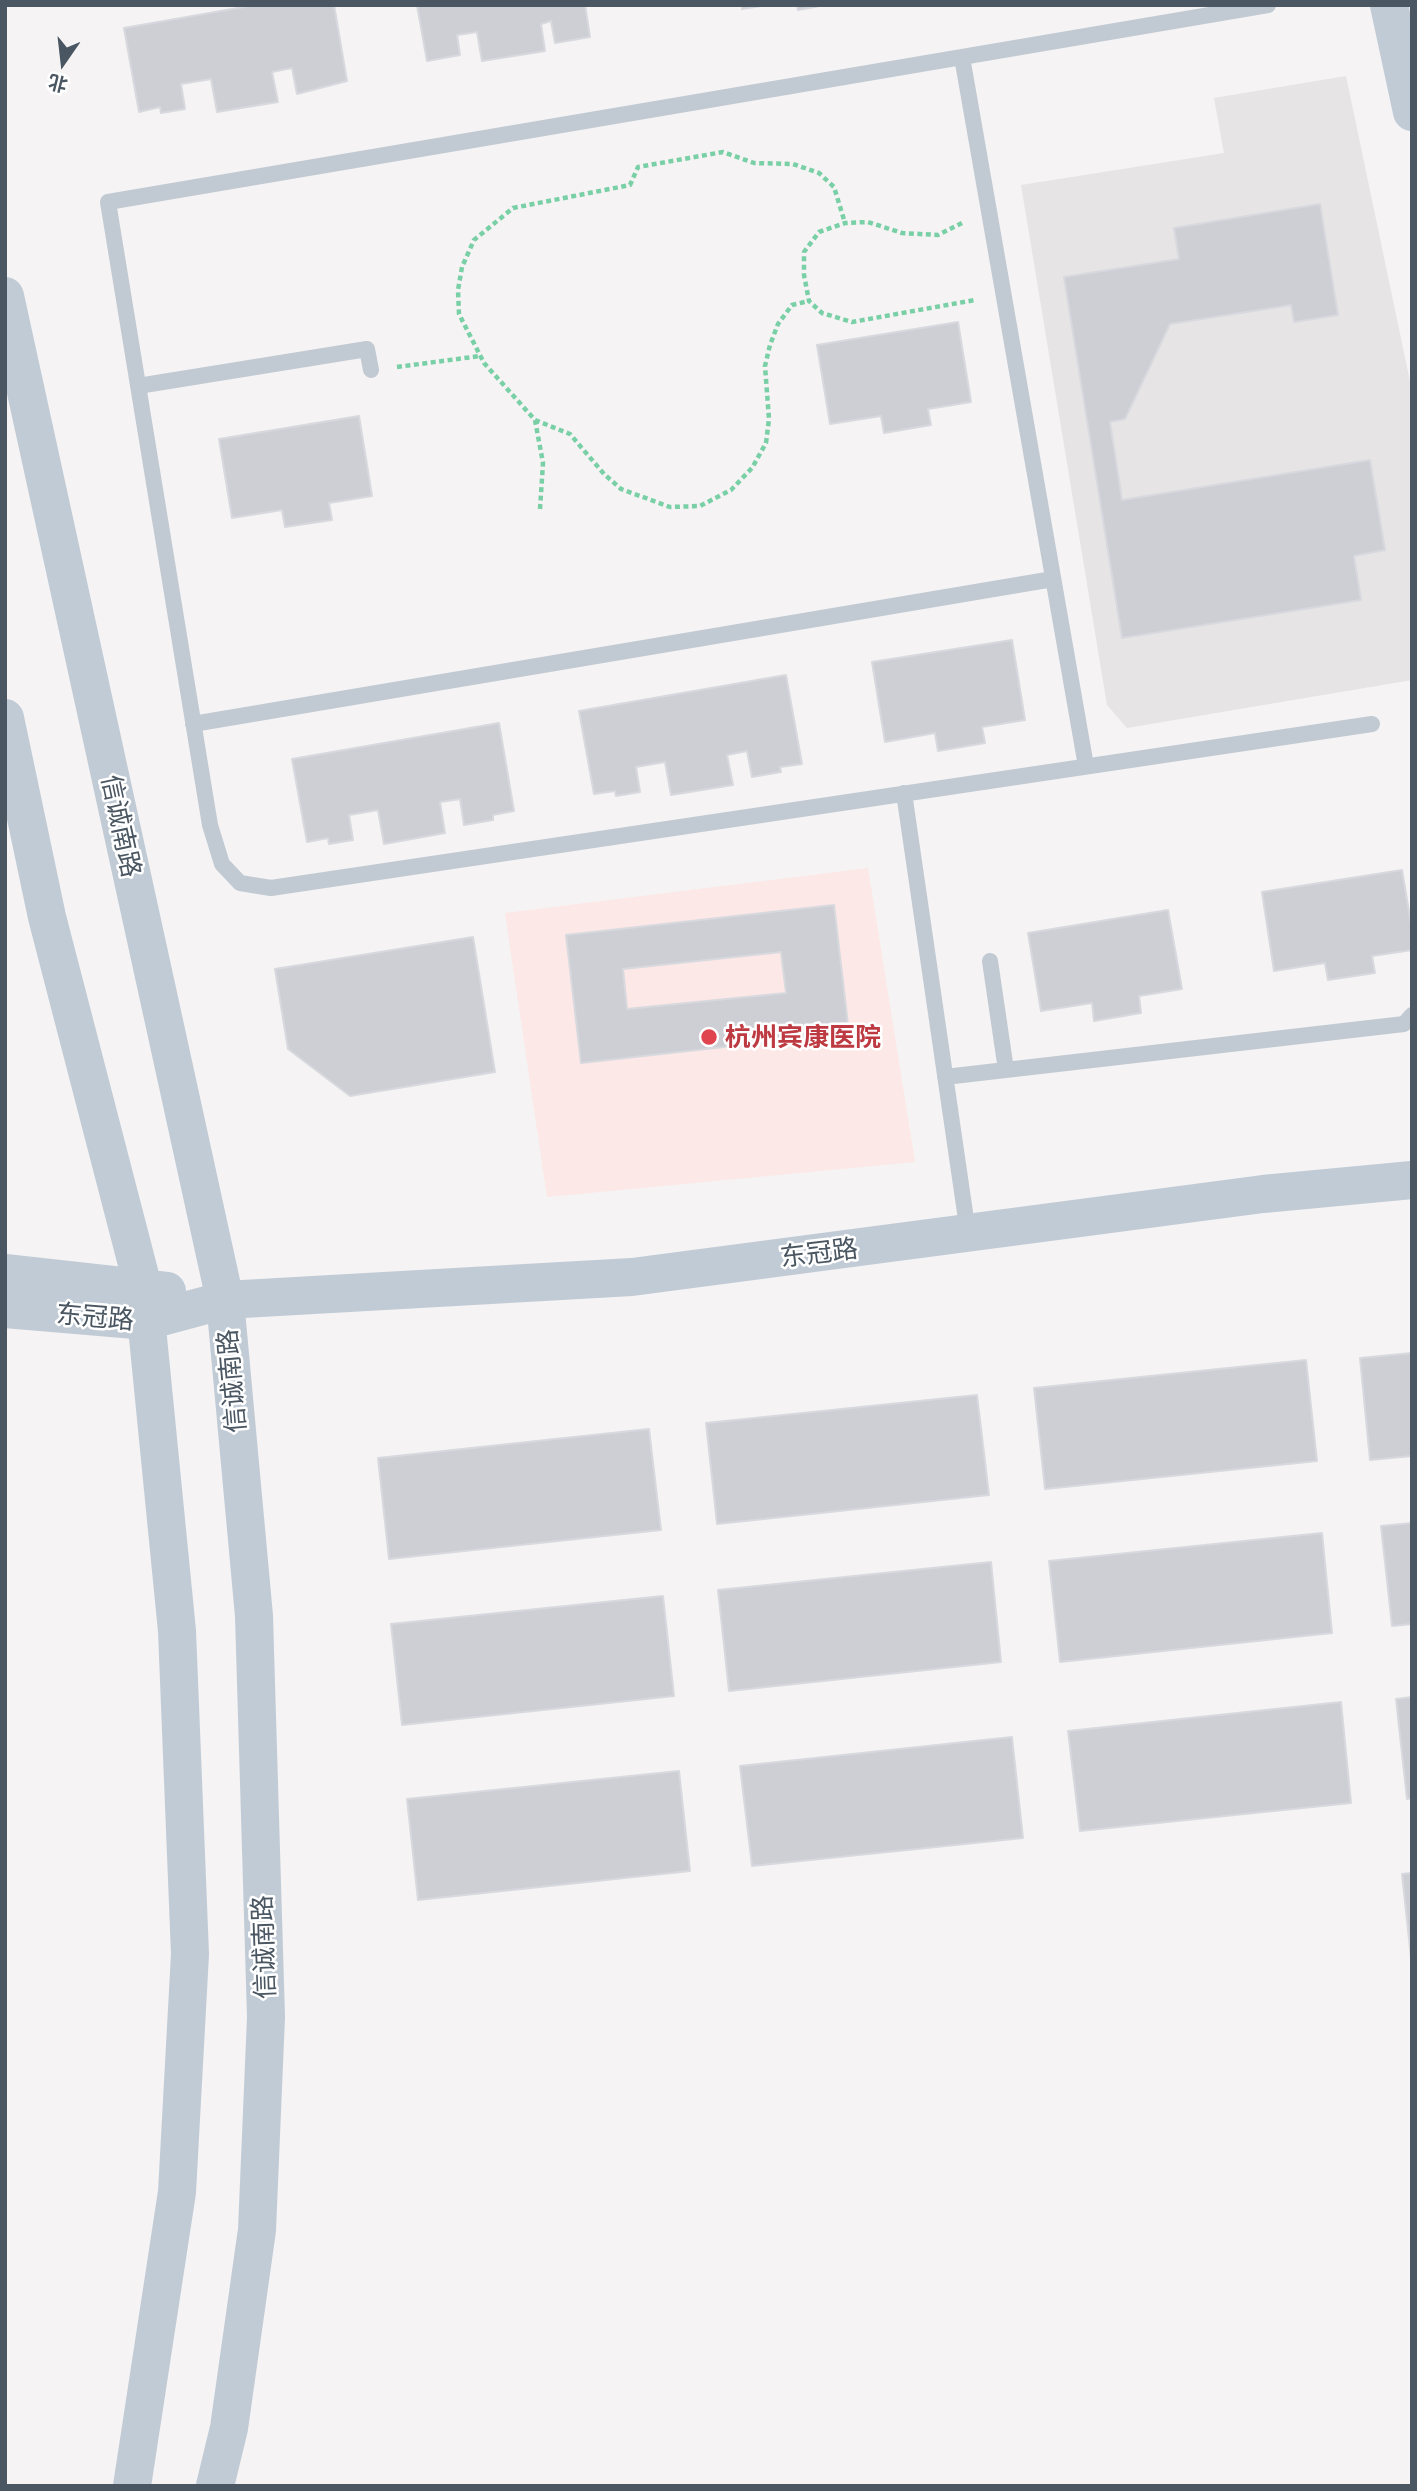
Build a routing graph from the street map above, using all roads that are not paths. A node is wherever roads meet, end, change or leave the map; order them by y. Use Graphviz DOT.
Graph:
graph roads {
  1 [pos="1268,5"];
  2 [pos="1389,5"];
  3 [pos="962,57"];
  4 [pos="1412,112"];
  5 [pos="5,296"];
  6 [pos="371,370"];
  7 [pos="138,386"];
  8 [pos="1053,579"];
  9 [pos="5,718"];
  10 [pos="193,724"];
  11 [pos="1372,724"];
  12 [pos="1086,766"];
  13 [pos="904,793"];
  14 [pos="990,961"];
  15 [pos="1412,1015"];
  16 [pos="1006,1070"];
  17 [pos="945,1077"];
  18 [pos="1412,1180"];
  19 [pos="968,1233"];
  20 [pos="5,1273"];
  21 [pos="225,1300"];
  22 [pos="145,1304"];
  23 [pos="5,1310"];
  24 [pos="132,2486"];
  25 [pos="215,2486"];
  1 -- 3 [label="lane"];
  2 -- 4 [label="main road"];
  3 -- 7 [label="lane"];
  3 -- 8 [label="lane"];
  5 -- 21 [label="main road, 信诚南路"];
  6 -- 7 [label="lane"];
  7 -- 10 [label="lane"];
  8 -- 10 [label="lane"];
  8 -- 12 [label="lane"];
  9 -- 22 [label="main road"];
  10 -- 13 [label="lane"];
  11 -- 12 [label="lane"];
  12 -- 13 [label="lane"];
  13 -- 17 [label="lane"];
  14 -- 16 [label="lane"];
  15 -- 16 [label="lane"];
  16 -- 17 [label="lane"];
  17 -- 19 [label="lane"];
  18 -- 19 [label="main road, 东冠路"];
  19 -- 21 [label="main road, 东冠路"];
  20 -- 22 [label="main road, 东冠路"];
  21 -- 22 [label="main road, 东冠路"];
  21 -- 25 [label="main road, 信诚南路"];
  22 -- 23 [label="main road, 东冠路"];
  22 -- 24 [label="main road"];
}
